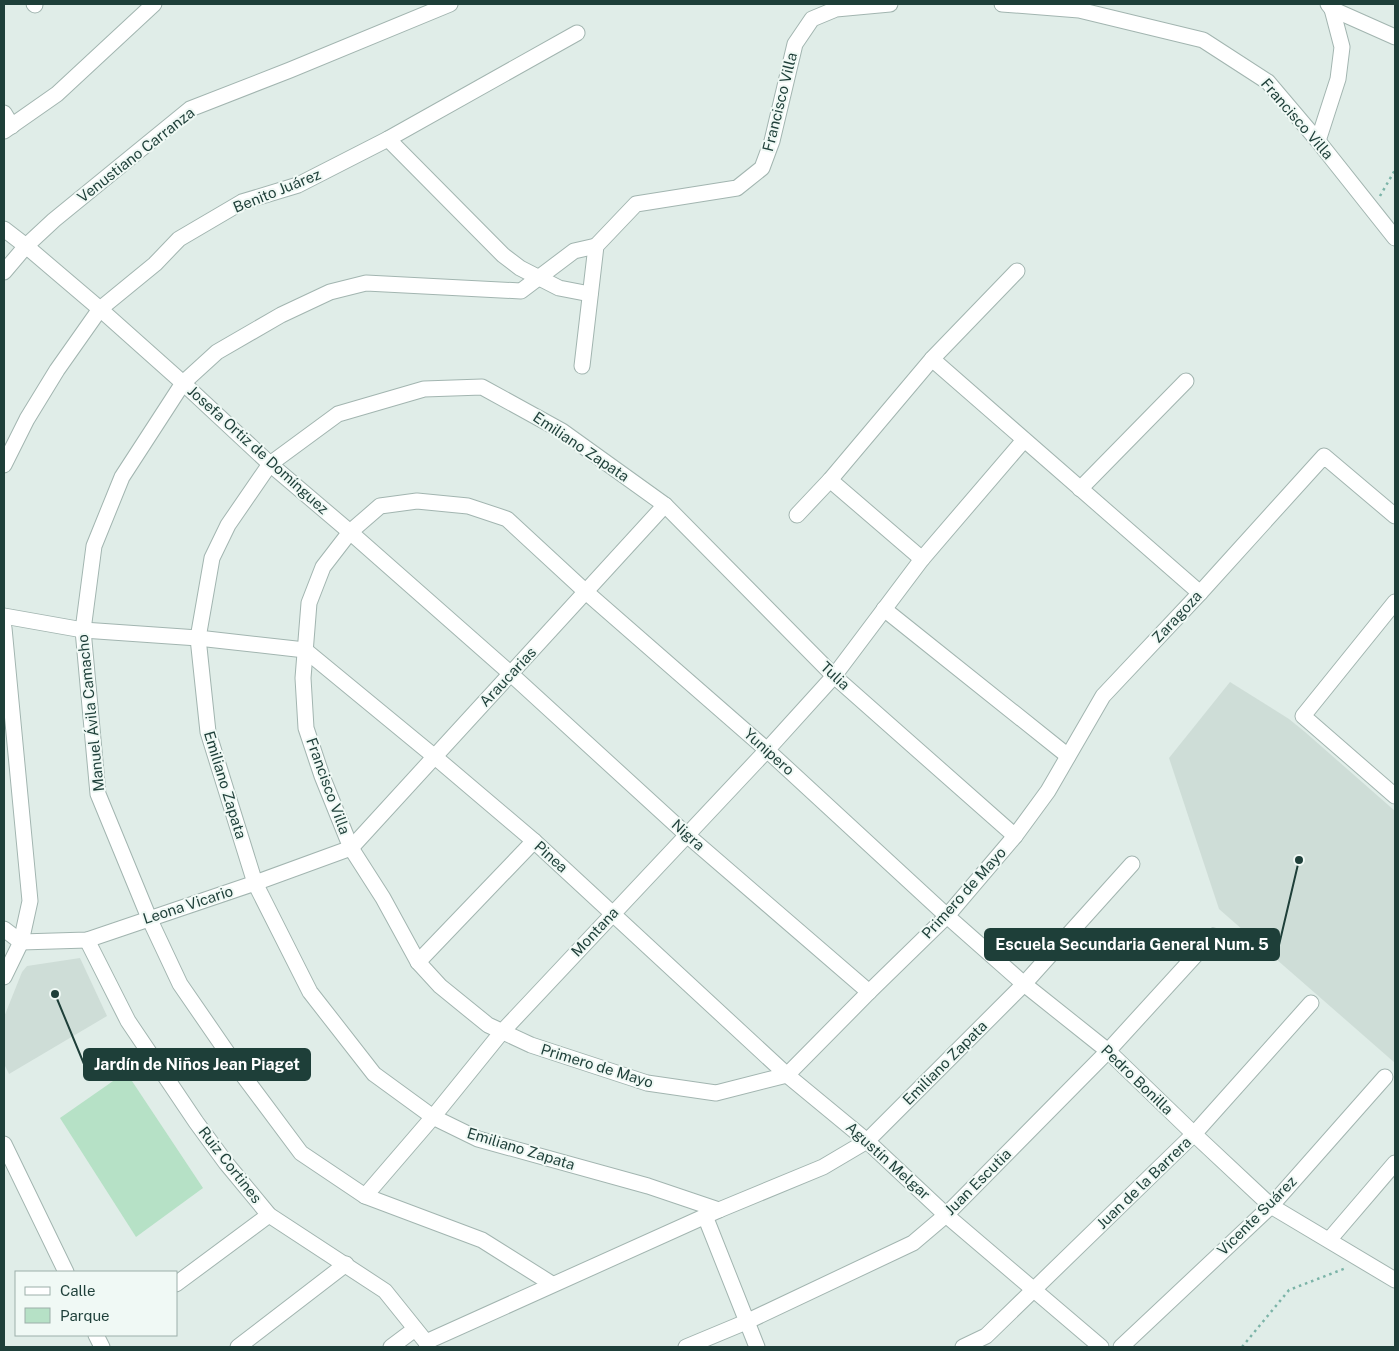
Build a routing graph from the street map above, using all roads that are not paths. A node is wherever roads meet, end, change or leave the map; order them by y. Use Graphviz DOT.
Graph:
graph roads {
  1 [pos="154,4"];
  2 [pos="450,4"];
  3 [pos="890,4"];
  4 [pos="1002,4"];
  5 [pos="1330,6"];
  6 [pos="1075,7"];
  7 [pos="577,34"];
  8 [pos="1395,36"];
  9 [pos="7,123"];
  10 [pos="388,139"];
  11 [pos="1318,141"];
  12 [pos="4,229"];
  13 [pos="1395,238"];
  14 [pos="26,246"];
  15 [pos="596,246"];
  16 [pos="1017,271"];
  17 [pos="4,272"];
  18 [pos="539,278"];
  19 [pos="590,294"];
  20 [pos="100,309"];
  21 [pos="932,359"];
  22 [pos="582,366"];
  23 [pos="1186,381"];
  24 [pos="183,383"];
  25 [pos="1024,440"];
  26 [pos="270,464"];
  27 [pos="4,465"];
  28 [pos="830,480"];
  29 [pos="1080,488"];
  30 [pos="665,505"];
  31 [pos="797,515"];
  32 [pos="1395,516"];
  33 [pos="350,532"];
  34 [pos="922,559"];
  35 [pos="586,592"];
  36 [pos="1200,593"];
  37 [pos="1395,602"];
  38 [pos="884,609"];
  39 [pos="4,616"];
  40 [pos="4,628"];
  41 [pos="83,630"];
  42 [pos="198,638"];
  43 [pos="305,650"];
  44 [pos="511,674"];
  45 [pos="834,676"];
  46 [pos="767,750"];
  47 [pos="1068,756"];
  48 [pos="435,757"];
  49 [pos="1048,791"];
  50 [pos="1395,796"];
  51 [pos="687,835"];
  52 [pos="1015,836"];
  53 [pos="534,841"];
  54 [pos="351,848"];
  55 [pos="1132,864"];
  56 [pos="255,883"];
  57 [pos="613,914"];
  58 [pos="947,916"];
  59 [pos="149,918"];
  60 [pos="4,929"];
  61 [pos="1213,936"];
  62 [pos="87,940"];
  63 [pos="21,942"];
  64 [pos="418,962"];
  65 [pos="4,977"];
  66 [pos="1024,984"];
  67 [pos="869,992"];
  68 [pos="1311,1004"];
  69 [pos="501,1032"];
  70 [pos="1108,1051"];
  71 [pos="787,1075"];
  72 [pos="1385,1077"];
  73 [pos="433,1117"];
  74 [pos="1194,1134"];
  75 [pos="867,1141"];
  76 [pos="4,1144"];
  77 [pos="1395,1163"];
  78 [pos="365,1196"];
  79 [pos="1271,1206"];
  80 [pos="712,1213"];
  81 [pos="946,1214"];
  82 [pos="269,1215"];
  83 [pos="1329,1240"];
  84 [pos="346,1264"];
  85 [pos="66,1271"];
  86 [pos="1395,1280"];
  87 [pos="178,1283"];
  88 [pos="552,1284"];
  89 [pos="1034,1289"];
  90 [pos="746,1322"];
  91 [pos="415,1329"];
  92 [pos="427,1344"];
  93 [pos="238,1347"];
  94 [pos="391,1347"];
  95 [pos="686,1347"];
  96 [pos="757,1347"];
  97 [pos="964,1347"];
  98 [pos="1101,1347"];
  99 [pos="1121,1347"];
  1 -- 9 [label="street"];
  2 -- 14 [label="street, Venustiano Carranza"];
  3 -- 15 [label="street, Francisco Villa"];
  4 -- 6 [label="street, Francisco Villa"];
  5 -- 8 [label="street"];
  5 -- 11 [label="street"];
  6 -- 11 [label="street, Francisco Villa"];
  7 -- 10 [label="street, Benito Juárez"];
  10 -- 18 [label="street"];
  10 -- 20 [label="street, Benito Juárez"];
  11 -- 13 [label="street, Francisco Villa"];
  12 -- 14 [label="street, Josefa Ortiz de Domínguez"];
  14 -- 17 [label="street, Venustiano Carranza"];
  14 -- 20 [label="street, Josefa Ortiz de Domínguez"];
  15 -- 18 [label="street, Manuel Ávila Camacho"];
  15 -- 19 [label="street"];
  16 -- 21 [label="street"];
  18 -- 19 [label="street"];
  18 -- 24 [label="street, Manuel Ávila Camacho"];
  19 -- 22 [label="street"];
  20 -- 24 [label="street, Josefa Ortiz de Domínguez"];
  20 -- 27 [label="street, Benito Juárez"];
  21 -- 25 [label="street"];
  21 -- 28 [label="street"];
  23 -- 29 [label="street"];
  24 -- 26 [label="street, Josefa Ortiz de Domínguez"];
  24 -- 41 [label="street, Manuel Ávila Camacho"];
  25 -- 29 [label="street"];
  25 -- 34 [label="street, Montana"];
  26 -- 30 [label="street, Emiliano Zapata"];
  26 -- 33 [label="street, Josefa Ortiz de Domínguez"];
  26 -- 42 [label="street, Emiliano Zapata"];
  28 -- 31 [label="street"];
  28 -- 34 [label="street"];
  29 -- 36 [label="street"];
  30 -- 35 [label="street, Araucarias"];
  30 -- 45 [label="street, Tulia"];
  32 -- 36 [label="street, Zaragoza"];
  33 -- 35 [label="street, Francisco Villa"];
  33 -- 43 [label="street, Francisco Villa"];
  33 -- 44 [label="street, Josefa Ortiz de Domínguez"];
  34 -- 38 [label="street, Montana"];
  35 -- 44 [label="street, Araucarias"];
  35 -- 46 [label="street, Yunipero"];
  36 -- 47 [label="street, Zaragoza"];
  37 -- 50 [label="street"];
  38 -- 45 [label="street, Montana"];
  38 -- 47 [label="street"];
  39 -- 41 [label="street"];
  40 -- 63 [label="street"];
  41 -- 42 [label="street"];
  41 -- 59 [label="street, Manuel Ávila Camacho"];
  42 -- 43 [label="street"];
  42 -- 56 [label="street, Emiliano Zapata"];
  43 -- 48 [label="street, Pinea"];
  43 -- 54 [label="street, Francisco Villa"];
  44 -- 48 [label="street, Araucarias"];
  44 -- 51 [label="street, Nigra"];
  45 -- 46 [label="street, Montana"];
  45 -- 52 [label="street, Tulia"];
  46 -- 51 [label="street, Montana"];
  46 -- 58 [label="street, Yunipero"];
  47 -- 49 [label="street, Zaragoza"];
  48 -- 53 [label="street, Pinea"];
  48 -- 54 [label="street, Araucarias"];
  49 -- 52 [label="street, Primero de Mayo"];
  51 -- 57 [label="street, Montana"];
  51 -- 67 [label="street, Nigra"];
  52 -- 58 [label="street, Primero de Mayo"];
  53 -- 57 [label="street, Pinea"];
  53 -- 64 [label="street"];
  54 -- 56 [label="street, Leona Vicario"];
  54 -- 64 [label="street, Primero de Mayo"];
  55 -- 66 [label="street, Emiliano Zapata"];
  56 -- 59 [label="street, Leona Vicario"];
  56 -- 73 [label="street, Emiliano Zapata"];
  57 -- 69 [label="street, Montana"];
  57 -- 71 [label="street, Pinea"];
  58 -- 66 [label="street, Pedro Bonilla"];
  58 -- 67 [label="street, Primero de Mayo"];
  59 -- 62 [label="street, Leona Vicario"];
  59 -- 78 [label="street, Manuel Ávila Camacho"];
  60 -- 63 [label="street"];
  61 -- 70 [label="street, Juan Escutia"];
  62 -- 63 [label="street, Leona Vicario"];
  62 -- 82 [label="street, Ruiz Cortines"];
  63 -- 65 [label="street"];
  64 -- 69 [label="street, Primero de Mayo"];
  66 -- 70 [label="street, Pedro Bonilla"];
  66 -- 75 [label="street, Emiliano Zapata"];
  67 -- 71 [label="street, Primero de Mayo"];
  68 -- 74 [label="street, Juan de la Barrera"];
  69 -- 71 [label="street, Primero de Mayo"];
  69 -- 73 [label="street, Montana"];
  70 -- 74 [label="street, Pedro Bonilla"];
  70 -- 81 [label="street, Juan Escutia"];
  71 -- 75 [label="street, Agustín Melgar"];
  72 -- 79 [label="street, Vicente Suárez"];
  73 -- 78 [label="street, Montana"];
  73 -- 80 [label="street, Emiliano Zapata"];
  74 -- 79 [label="street, Pedro Bonilla"];
  74 -- 89 [label="street, Juan de la Barrera"];
  75 -- 80 [label="street, Emiliano Zapata"];
  75 -- 81 [label="street, Agustín Melgar"];
  76 -- 85 [label="street"];
  77 -- 83 [label="street"];
  78 -- 88 [label="street, Manuel Ávila Camacho"];
  79 -- 83 [label="street, Pedro Bonilla"];
  79 -- 99 [label="street, Vicente Suárez"];
  80 -- 88 [label="street, Emiliano Zapata"];
  80 -- 90 [label="street"];
  81 -- 89 [label="street, Agustín Melgar"];
  81 -- 90 [label="street, Juan Escutia"];
  82 -- 84 [label="street, Ruiz Cortines"];
  82 -- 87 [label="street"];
  83 -- 86 [label="street, Pedro Bonilla"];
  84 -- 91 [label="street, Ruiz Cortines"];
  84 -- 93 [label="street"];
  88 -- 92 [label="street, Emiliano Zapata"];
  89 -- 97 [label="street, Juan de la Barrera"];
  89 -- 98 [label="street, Agustín Melgar"];
  90 -- 95 [label="street, Juan Escutia"];
  90 -- 96 [label="street"];
  91 -- 92 [label="street, Ruiz Cortines"];
  91 -- 94 [label="street"];
}
